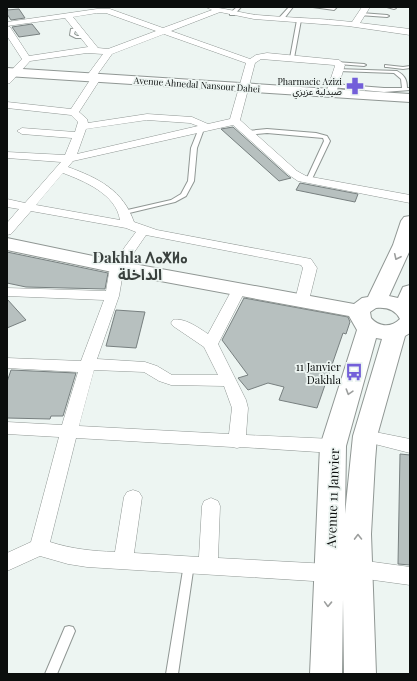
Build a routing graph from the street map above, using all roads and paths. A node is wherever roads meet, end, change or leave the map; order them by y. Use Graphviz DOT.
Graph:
graph roads {
  1 [pos="210,7"];
  2 [pos="239,7"];
  3 [pos="292,7"];
  4 [pos="315,7"];
  5 [pos="335,7"];
  6 [pos="219,10"];
  7 [pos="364,10"];
  8 [pos="232,14"];
  9 [pos="68,16"];
  10 [pos="387,16"];
  11 [pos="281,19"];
  12 [pos="299,20"];
  13 [pos="355,24"];
  14 [pos="7,25"];
  15 [pos="165,30"];
  16 [pos="410,32"];
  17 [pos="95,50"];
  18 [pos="109,52"];
  19 [pos="292,58"];
  20 [pos="27,59"];
  21 [pos="251,62"];
  22 [pos="410,66"];
  23 [pos="338,67"];
  24 [pos="10,75"];
  25 [pos="94,78"];
  26 [pos="245,87"];
  27 [pos="332,89"];
  28 [pos="408,92"];
  29 [pos="7,106"];
  30 [pos="74,112"];
  31 [pos="235,121"];
  32 [pos="203,128"];
  33 [pos="22,130"];
  34 [pos="80,131"];
  35 [pos="248,133"];
  36 [pos="7,155"];
  37 [pos="65,164"];
  38 [pos="309,180"];
  39 [pos="410,199"];
  40 [pos="7,203"];
  41 [pos="30,206"];
  42 [pos="125,212"];
  43 [pos="410,221"];
  44 [pos="129,225"];
  45 [pos="143,230"];
  46 [pos="7,231"];
  47 [pos="7,244"];
  48 [pos="117,267"];
  49 [pos="239,289"];
  50 [pos="7,292"];
  51 [pos="112,296"];
  52 [pos="302,300"];
  53 [pos="368,313"];
  54 [pos="406,315"];
  55 [pos="178,323"];
  56 [pos="210,344"];
  57 [pos="7,363"];
  58 [pos="88,366"];
  59 [pos="229,381"];
  60 [pos="7,428"];
  61 [pos="69,431"];
  62 [pos="365,436"];
  63 [pos="238,442"];
  64 [pos="333,446"];
  65 [pos="410,446"];
  66 [pos="133,497"];
  67 [pos="211,506"];
  68 [pos="39,547"];
  69 [pos="122,561"];
  70 [pos="7,562"];
  71 [pos="198,565"];
  72 [pos="359,569"];
  73 [pos="329,573"];
  74 [pos="410,576"];
  75 [pos="69,631"];
  76 [pos="51,674"];
  77 [pos="172,674"];
  78 [pos="326,674"];
  79 [pos="360,674"];
  1 -- 6 [label="street"];
  2 -- 8 [label="lane"];
  3 -- 11 [label="lane"];
  4 -- 5 [label="lane"];
  6 -- 8 [label="street"];
  6 -- 15 [label="street"];
  7 -- 10 [label="lane"];
  7 -- 13 [label="street"];
  8 -- 11 [label="street"];
  9 -- 14 [label="street"];
  9 -- 15 [label="street"];
  9 -- 17 [label="street"];
  11 -- 12 [label="street"];
  12 -- 13 [label="street"];
  12 -- 19 [label="lane"];
  13 -- 16 [label="street"];
  14 -- 20 [label="street"];
  15 -- 18 [label="street"];
  15 -- 21 [label="street"];
  17 -- 18 [label="street"];
  17 -- 20 [label="street"];
  18 -- 25 [label="street"];
  19 -- 21 [label="street"];
  19 -- 23 [label="street"];
  20 -- 24 [label="street"];
  21 -- 26 [label="street"];
  22 -- 23 [label="lane"];
  23 -- 27 [label="street"];
  23 -- 28 [label="lane"];
  24 -- 25 [label="street, Avenue Ahnedal Nansour Dahei"];
  25 -- 26 [label="street, Avenue Ahnedal Nansour Dahei"];
  25 -- 30 [label="street"];
  26 -- 27 [label="street, Avenue Ahnedal Nansour Dahei"];
  26 -- 31 [label="street"];
  27 -- 28 [label="street, Avenue Ahnedal Nansour Dahei"];
  29 -- 30 [label="street"];
  30 -- 34 [label="street"];
  31 -- 32 [label="street"];
  31 -- 35 [label="street"];
  32 -- 34 [label="street"];
  32 -- 37 [label="street"];
  32 -- 42 [label="lane"];
  33 -- 34 [label="street"];
  34 -- 37 [label="street"];
  35 -- 38 [label="street"];
  35 -- 38 [label="lane"];
  36 -- 37 [label="street"];
  37 -- 41 [label="street"];
  37 -- 42 [label="street"];
  38 -- 39 [label="street"];
  40 -- 41 [label="street"];
  41 -- 44 [label="street"];
  41 -- 46 [label="street"];
  42 -- 44 [label="street"];
  43 -- 53 [label="street, Avenue 11 Janvier, one-way"];
  44 -- 45 [label="street"];
  45 -- 48 [label="street"];
  45 -- 52 [label="street"];
  47 -- 48 [label="street"];
  48 -- 49 [label="street"];
  48 -- 51 [label="street"];
  49 -- 52 [label="street"];
  49 -- 56 [label="street"];
  50 -- 51 [label="street"];
  51 -- 58 [label="street"];
  52 -- 53 [label="street"];
  53 -- 54 [label="street"];
  53 -- 54 [label="street"];
  53 -- 64 [label="street, Avenue 11 Janvier, one-way"];
  54 -- 62 [label="street"];
  55 -- 56 [label="street"];
  56 -- 59 [label="street"];
  57 -- 58 [label="street"];
  58 -- 59 [label="street"];
  58 -- 61 [label="street"];
  59 -- 63 [label="street"];
  60 -- 61 [label="street"];
  61 -- 63 [label="street"];
  61 -- 68 [label="street"];
  62 -- 65 [label="street"];
  72 -- 62 [label="street, one-way"];
  63 -- 64 [label="street"];
  64 -- 73 [label="street, Avenue 11 Janvier"];
  66 -- 69 [label="street"];
  67 -- 71 [label="street"];
  68 -- 69 [label="street"];
  68 -- 70 [label="street"];
  69 -- 71 [label="street"];
  71 -- 73 [label="street"];
  71 -- 77 [label="lane"];
  72 -- 74 [label="street"];
  72 -- 79 [label="street"];
  73 -- 78 [label="street, Avenue 11 Janvier, one-way"];
  75 -- 76 [label="lane"];
}
